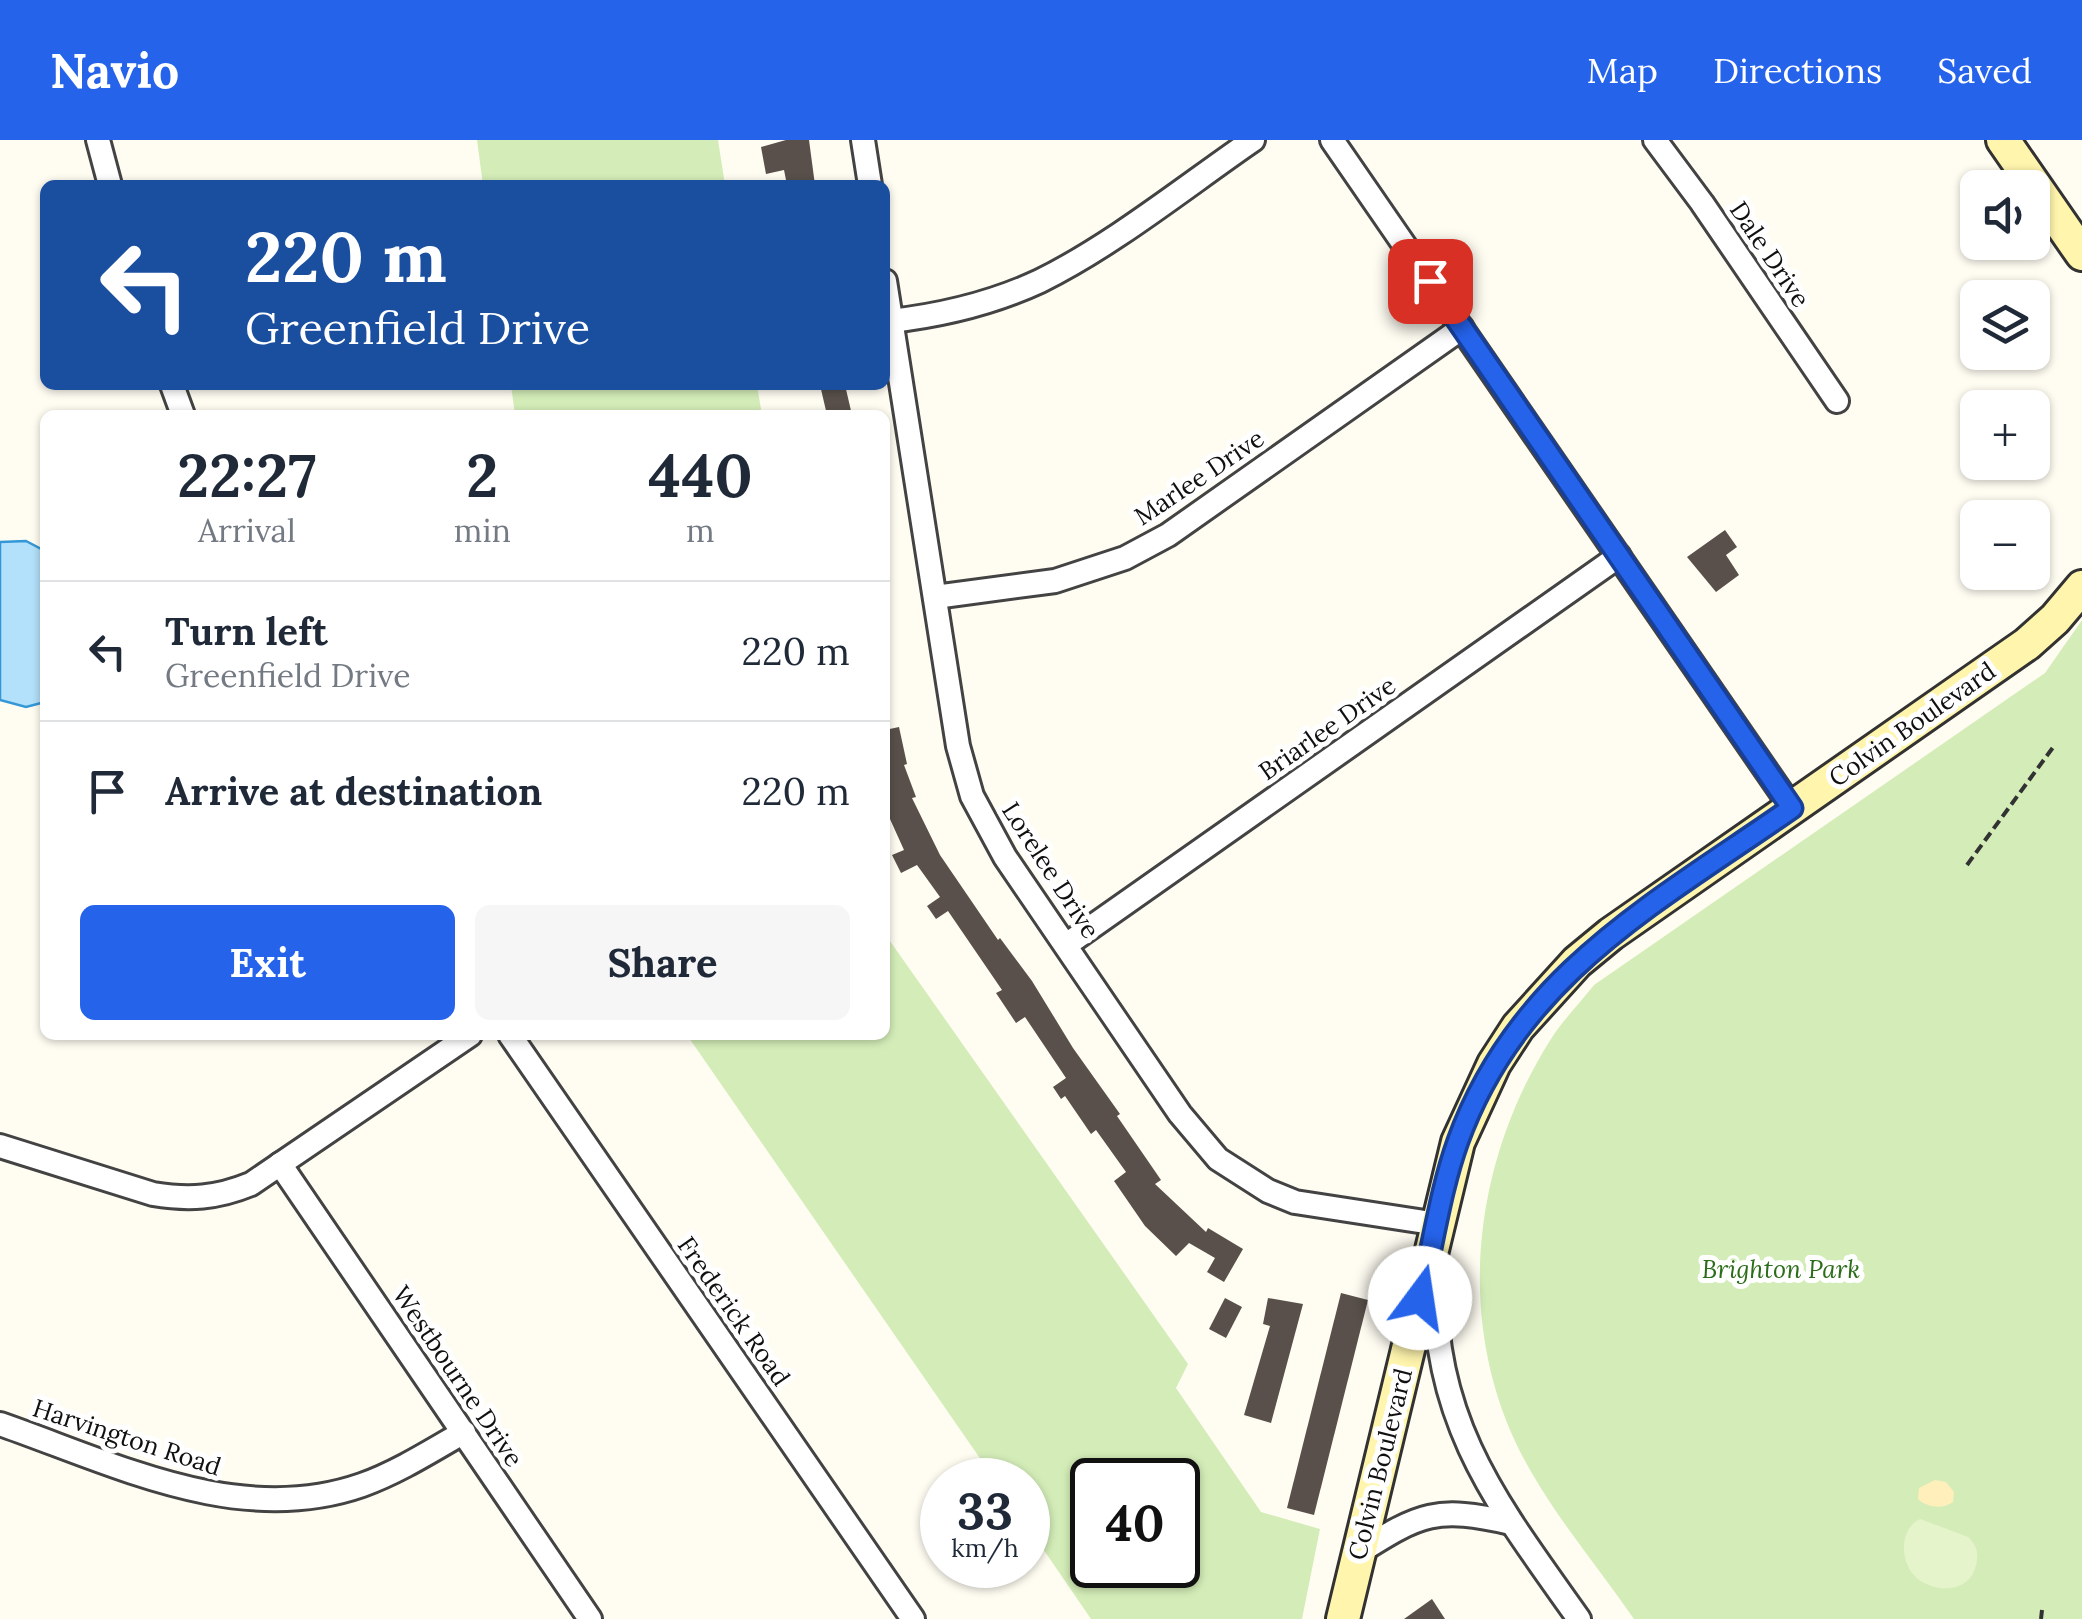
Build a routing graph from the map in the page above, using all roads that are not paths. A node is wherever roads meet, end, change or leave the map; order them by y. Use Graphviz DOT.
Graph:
graph roads {
  1 [pos="98,140"];
  2 [pos="863,140"];
  3 [pos="1253,140"];
  4 [pos="1332,140"];
  5 [pos="1655,140"];
  6 [pos="2003,140"];
  7 [pos="109,180"];
  8 [pos="869,180"];
  9 [pos="2082,254"];
  10 [pos="890,313"];
  11 [pos="891,320"];
  12 [pos="1462,328"];
  13 [pos="1836,401"];
  14 [pos="1620,556"];
  15 [pos="2082,587"];
  16 [pos="935,598"];
  17 [pos="1792,808"];
  18 [pos="1066,945"];
  19 [pos="463,1040"];
  20 [pos="513,1040"];
  21 [pos="0,1146"];
  22 [pos="280,1164"];
  23 [pos="1438,1224"];
  24 [pos="0,1424"];
  25 [pos="464,1432"];
  26 [pos="1510,1522"];
  27 [pos="1358,1554"];
  28 [pos="590,1619"];
  29 [pos="913,1619"];
  30 [pos="1343,1619"];
  31 [pos="1579,1619"];
  1 -- 7 [label="street"];
  2 -- 8 [label="street"];
  3 -- 11 [label="street"];
  4 -- 12 [label="street"];
  5 -- 13 [label="street, Dale Drive"];
  6 -- 9 [label="street"];
  10 -- 11 [label="street, Lorelee Drive"];
  11 -- 16 [label="street, Lorelee Drive"];
  12 -- 14 [label="street"];
  12 -- 16 [label="street, Marlee Drive"];
  14 -- 17 [label="street"];
  14 -- 18 [label="street, Briarlee Drive"];
  15 -- 17 [label="street, Colvin Boulevard"];
  16 -- 18 [label="street, Lorelee Drive"];
  17 -- 23 [label="street, Colvin Boulevard"];
  18 -- 23 [label="street, Lorelee Drive"];
  19 -- 22 [label="street"];
  20 -- 29 [label="street, Frederick Road"];
  21 -- 22 [label="street"];
  22 -- 25 [label="street, Westbourne Drive"];
  23 -- 26 [label="street"];
  23 -- 27 [label="street, Colvin Boulevard"];
  24 -- 25 [label="street, Harvington Road"];
  25 -- 28 [label="street, Westbourne Drive"];
  26 -- 27 [label="street"];
  26 -- 31 [label="street"];
  27 -- 30 [label="street, Colvin Boulevard"];
}
